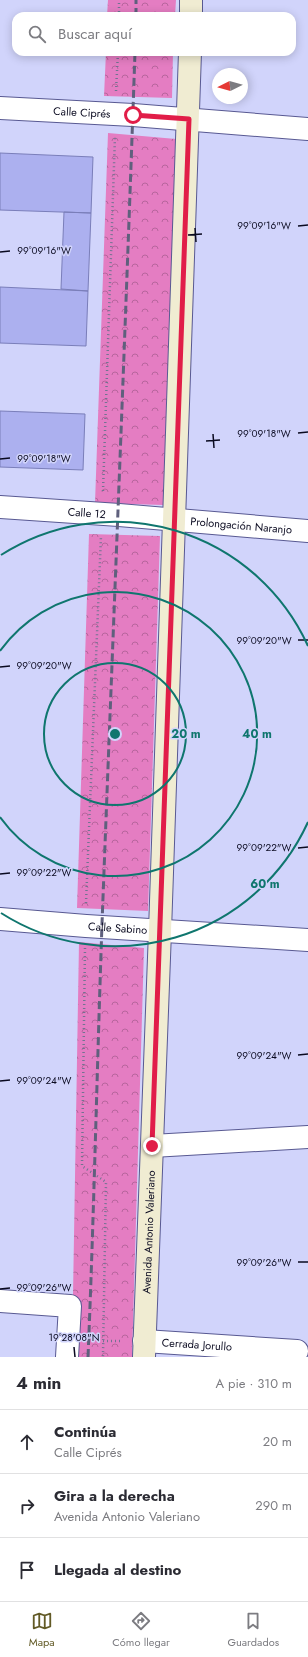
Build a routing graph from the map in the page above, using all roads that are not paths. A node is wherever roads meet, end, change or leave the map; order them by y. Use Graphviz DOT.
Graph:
graph roads {
  1 [pos="191,0"];
  2 [pos="191,12"];
  3 [pos="190,56"];
  4 [pos="0,108"];
  5 [pos="189,119"];
  6 [pos="308,129"];
  7 [pos="0,507"];
  8 [pos="174,519"];
  9 [pos="308,531"];
  10 [pos="0,919"];
  11 [pos="160,931"];
  12 [pos="308,940"];
  13 [pos="308,1137"];
  14 [pos="152,1146"];
  15 [pos="0,1301"];
  16 [pos="144,1349"];
  17 [pos="297,1350"];
  18 [pos="68,1357"];
  1 -- 2 [label="street"];
  3 -- 5 [label="street, Avenida Antonio Valeriano"];
  4 -- 5 [label="street, Calle Ciprés"];
  5 -- 6 [label="street, Calle Ciprés"];
  5 -- 8 [label="street, Avenida Antonio Valeriano"];
  7 -- 8 [label="street, Calle 12"];
  8 -- 9 [label="street, Prolongación Naranjo"];
  8 -- 11 [label="street, Avenida Antonio Valeriano"];
  10 -- 11 [label="street, Calle Sabino"];
  11 -- 12 [label="street, Calle Sabino"];
  11 -- 14 [label="street, Avenida Antonio Valeriano"];
  13 -- 14 [label="street"];
  14 -- 16 [label="street, Avenida Antonio Valeriano"];
  15 -- 18 [label="street"];
  16 -- 17 [label="street, Cerrada Jorullo"];
}
